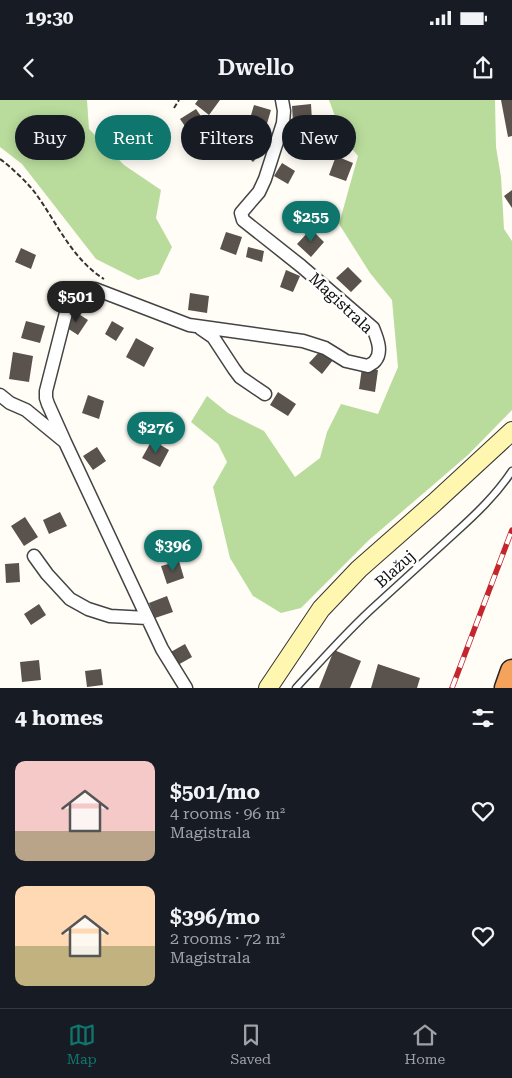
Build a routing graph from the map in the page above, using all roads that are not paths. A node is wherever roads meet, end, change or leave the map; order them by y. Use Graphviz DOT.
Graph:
graph roads {
  1 [pos="282,100"];
  2 [pos="198,327"];
  3 [pos="265,394"];
  4 [pos="0,395"];
  5 [pos="509,434"];
  6 [pos="65,442"];
  7 [pos="512,471"];
  8 [pos="34,556"];
  9 [pos="147,618"];
  10 [pos="512,670"];
  11 [pos="186,688"];
  12 [pos="268,688"];
  13 [pos="296,688"];
  14 [pos="506,688"];
  1 -- 2 [label="street, Magistrala"];
  2 -- 3 [label="street, Magistrala"];
  2 -- 6 [label="street, Magistrala"];
  4 -- 6 [label="street, Magistrala"];
  5 -- 12 [label="main road"];
  6 -- 9 [label="street, Magistrala"];
  7 -- 13 [label="lane, Blažuj"];
  8 -- 9 [label="street"];
  9 -- 11 [label="street, Magistrala"];
  10 -- 14 [label="highway"];
}
